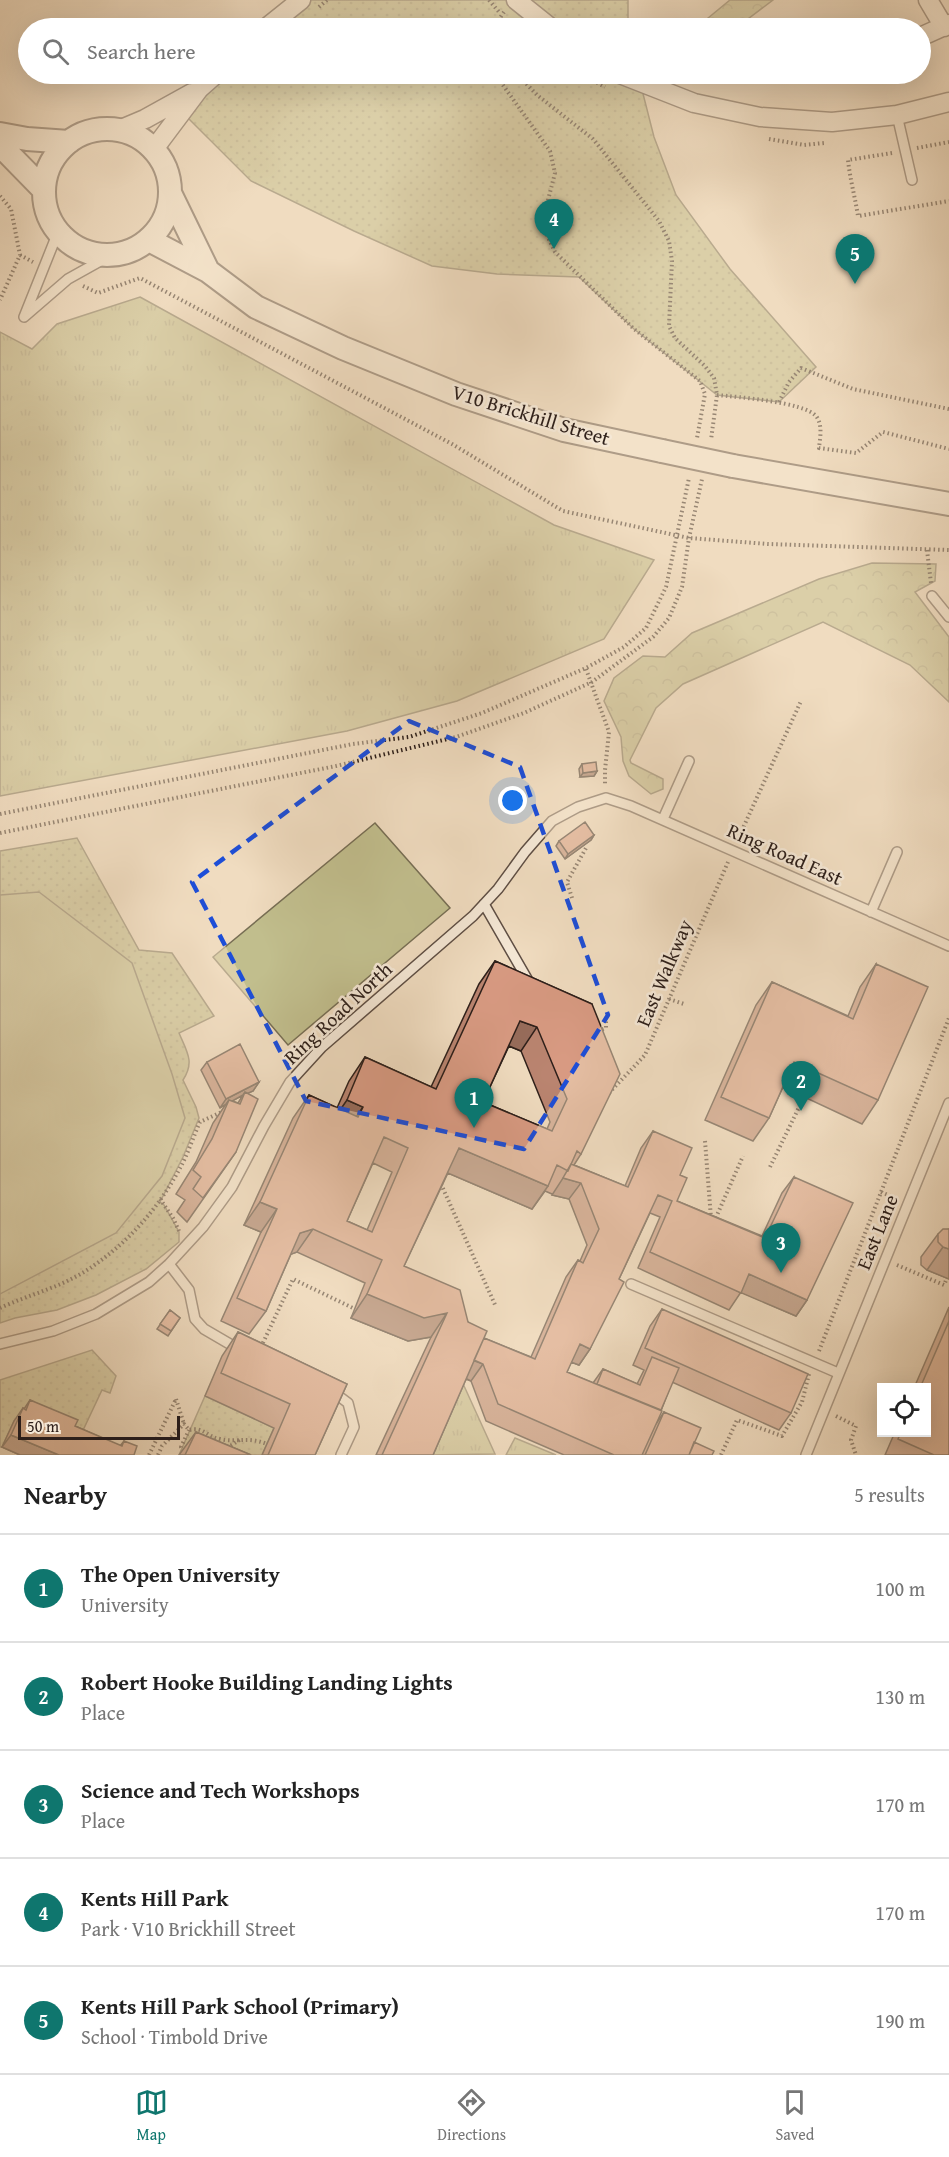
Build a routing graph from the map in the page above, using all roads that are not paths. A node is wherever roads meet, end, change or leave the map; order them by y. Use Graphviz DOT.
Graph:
graph roads {
  1 [pos="301,0"];
  2 [pos="516,0"];
  3 [pos="928,0"];
  4 [pos="278,18"];
  5 [pos="538,18"];
  6 [pos="946,25"];
  7 [pos="931,32"];
  8 [pos="205,84"];
  9 [pos="646,84"];
  10 [pos="199,89"];
  11 [pos="949,102"];
  12 [pos="897,115"];
  13 [pos="119,130"];
  14 [pos="0,134"];
  15 [pos="69,142"];
  16 [pos="0,145"];
  17 [pos="154,149"];
  18 [pos="912,180"];
  19 [pos="44,190"];
  20 [pos="171,195"];
  21 [pos="58,232"];
  22 [pos="149,240"];
  23 [pos="111,255"];
  24 [pos="208,271"];
  25 [pos="949,504"];
  26 [pos="932,596"];
  27 [pos="949,617"];
  28 [pos="689,761"];
  29 [pos="606,798"];
  30 [pos="663,819"];
  31 [pos="897,852"];
  32 [pos="484,904"];
  33 [pos="870,912"];
  34 [pos="949,946"];
  35 [pos="533,990"];
  36 [pos="949,1103"];
  37 [pos="169,1264"];
  38 [pos="631,1284"];
  39 [pos="0,1344"];
  40 [pos="256,1358"];
  41 [pos="838,1373"];
  42 [pos="324,1386"];
  43 [pos="341,1455"];
  44 [pos="806,1455"];
  1 -- 4 [label="street"];
  2 -- 5 [label="street"];
  3 -- 6 [label="street"];
  6 -- 7 [label="street"];
  8 -- 10 [label="street"];
  9 -- 12 [label="street"];
  10 -- 13 [label="street"];
  10 -- 17 [label="street"];
  11 -- 12 [label="street"];
  12 -- 18 [label="lane"];
  13 -- 15 [label="street"];
  13 -- 17 [label="street"];
  14 -- 15 [label="street"];
  15 -- 19 [label="street"];
  16 -- 19 [label="street"];
  17 -- 20 [label="street"];
  19 -- 21 [label="street"];
  20 -- 22 [label="street"];
  20 -- 24 [label="street, V10 Brickhill Street"];
  21 -- 23 [label="street"];
  21 -- 23 [label="lane"];
  22 -- 23 [label="street"];
  22 -- 24 [label="street, V10 Brickhill Street"];
  24 -- 25 [label="street, V10 Brickhill Street, bridge"];
  26 -- 27 [label="lane"];
  28 -- 30 [label="lane"];
  29 -- 30 [label="lane, Ring Road East"];
  29 -- 32 [label="lane, Ring Road North"];
  30 -- 33 [label="lane, Ring Road East"];
  31 -- 33 [label="lane"];
  32 -- 35 [label="lane"];
  32 -- 37 [label="lane, Ring Road North"];
  33 -- 34 [label="lane, Ring Road East"];
  36 -- 41 [label="lane, East Lane"];
  37 -- 39 [label="lane, Ring Road North"];
  37 -- 40 [label="lane"];
  38 -- 41 [label="lane"];
  41 -- 44 [label="lane, East Lane"];
  42 -- 43 [label="lane"];
}
